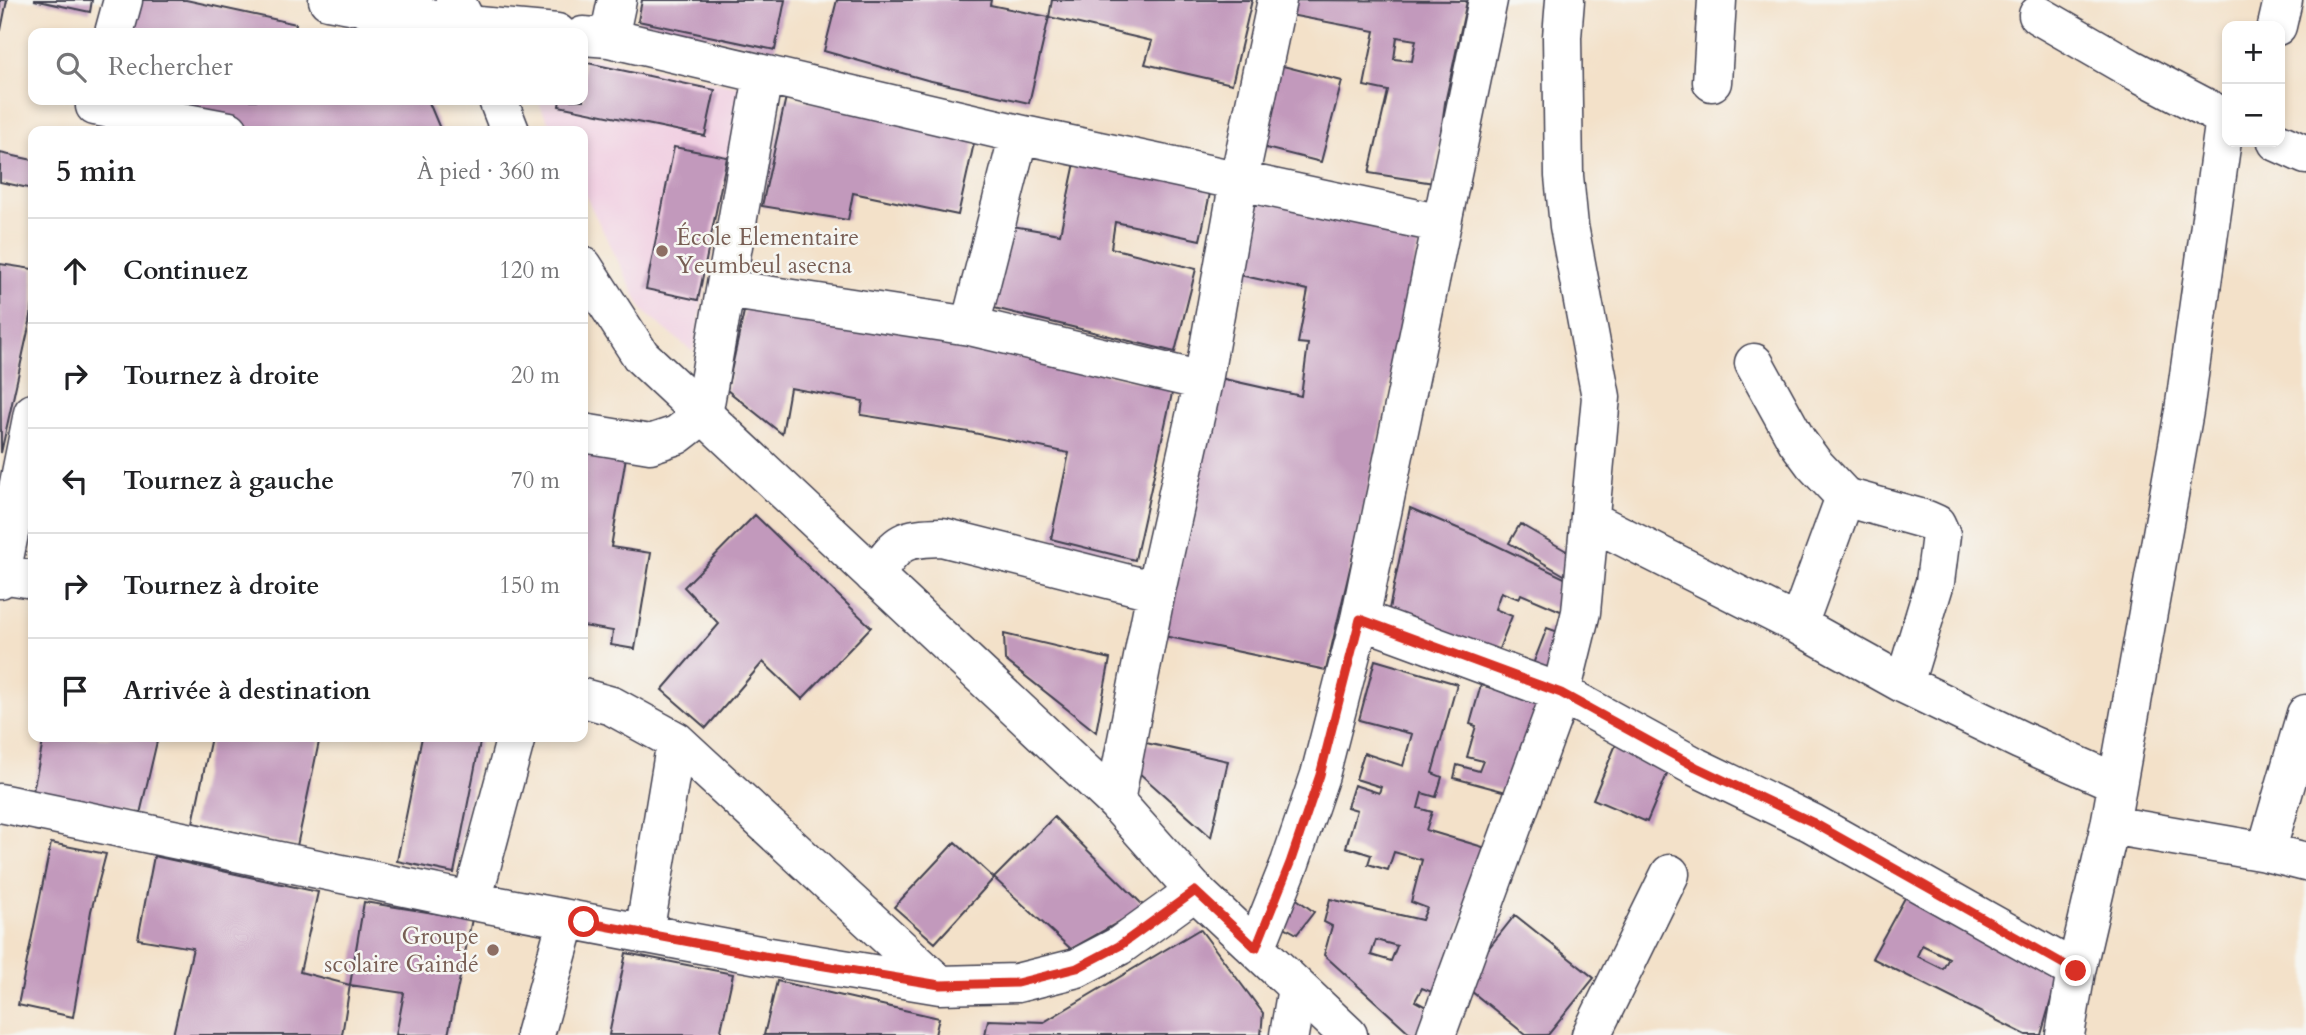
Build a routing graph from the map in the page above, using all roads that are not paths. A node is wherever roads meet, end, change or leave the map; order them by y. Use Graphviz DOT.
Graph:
graph roads {
  1 [pos="123,0"];
  2 [pos="328,0"];
  3 [pos="617,0"];
  4 [pos="1277,0"];
  5 [pos="1488,0"];
  6 [pos="1565,0"];
  7 [pos="1717,0"];
  8 [pos="2283,0"];
  9 [pos="2038,15"];
  10 [pos="465,19"];
  11 [pos="2278,21"];
  12 [pos="115,28"];
  13 [pos="524,28"];
  14 [pos="596,37"];
  15 [pos="763,76"];
  16 [pos="1712,82"];
  17 [pos="500,105"];
  18 [pos="93,112"];
  19 [pos="2222,116"];
  20 [pos="193,126"];
  21 [pos="508,126"];
  22 [pos="1019,134"];
  23 [pos="2222,146"];
  24 [pos="2285,146"];
  25 [pos="2306,155"];
  26 [pos="1239,180"];
  27 [pos="1442,224"];
  28 [pos="588,274"];
  29 [pos="726,289"];
  30 [pos="970,326"];
  31 [pos="1754,363"];
  32 [pos="1203,381"];
  33 [pos="703,415"];
  34 [pos="588,434"];
  35 [pos="28,452"];
  36 [pos="1845,497"];
  37 [pos="1590,520"];
  38 [pos="874,575"];
  39 [pos="12,577"];
  40 [pos="1156,591"];
  41 [pos="1360,619"];
  42 [pos="1798,625"];
  43 [pos="1904,684"];
  44 [pos="1561,693"];
  45 [pos="588,699"];
  46 [pos="2306,714"];
  47 [pos="676,741"];
  48 [pos="515,742"];
  49 [pos="2117,783"];
  50 [pos="1115,801"];
  51 [pos="0,803"];
  52 [pos="2110,825"];
  53 [pos="2266,852"];
  54 [pos="2306,862"];
  55 [pos="1670,874"];
  56 [pos="1195,891"];
  57 [pos="472,901"];
  58 [pos="567,919"];
  59 [pos="644,934"];
  60 [pos="1256,948"];
  61 [pos="2076,971"];
  62 [pos="940,985"];
  63 [pos="1297,988"];
  64 [pos="535,1035"];
  65 [pos="1289,1035"];
  66 [pos="1348,1035"];
  67 [pos="1436,1035"];
  68 [pos="1591,1035"];
  69 [pos="2065,1035"];
  1 -- 12 [label="street"];
  2 -- 10 [label="street"];
  3 -- 14 [label="street"];
  4 -- 26 [label="street"];
  5 -- 27 [label="street"];
  6 -- 37 [label="street"];
  7 -- 16 [label="street"];
  8 -- 11 [label="street"];
  9 -- 19 [label="street"];
  10 -- 13 [label="street"];
  14 -- 15 [label="street"];
  15 -- 22 [label="street"];
  15 -- 29 [label="street"];
  17 -- 21 [label="street"];
  18 -- 20 [label="street"];
  22 -- 26 [label="street"];
  22 -- 30 [label="street"];
  23 -- 49 [label="street"];
  24 -- 25 [label="street"];
  26 -- 27 [label="street"];
  26 -- 32 [label="street"];
  27 -- 41 [label="street"];
  28 -- 33 [label="street"];
  29 -- 30 [label="street"];
  29 -- 33 [label="street"];
  30 -- 32 [label="street"];
  31 -- 36 [label="street"];
  32 -- 40 [label="street"];
  33 -- 34 [label="street"];
  33 -- 38 [label="street"];
  35 -- 39 [label="street"];
  36 -- 42 [label="street"];
  36 -- 43 [label="street"];
  37 -- 42 [label="street"];
  37 -- 44 [label="street"];
  38 -- 40 [label="street"];
  38 -- 50 [label="street"];
  40 -- 50 [label="street"];
  41 -- 44 [label="street"];
  41 -- 60 [label="street"];
  42 -- 43 [label="street"];
  43 -- 49 [label="street"];
  44 -- 61 [label="street"];
  44 -- 67 [label="street"];
  45 -- 47 [label="street"];
  46 -- 53 [label="street"];
  47 -- 59 [label="street"];
  47 -- 62 [label="street"];
  48 -- 57 [label="street"];
  49 -- 52 [label="street"];
  50 -- 56 [label="street"];
  51 -- 57 [label="street"];
  52 -- 53 [label="street"];
  52 -- 61 [label="street"];
  53 -- 54 [label="street"];
  55 -- 68 [label="street"];
  56 -- 60 [label="street"];
  56 -- 62 [label="street"];
  57 -- 58 [label="street"];
  58 -- 59 [label="street"];
  58 -- 64 [label="street"];
  59 -- 62 [label="street"];
  60 -- 63 [label="street"];
  61 -- 69 [label="street"];
  63 -- 65 [label="street"];
  63 -- 66 [label="street"];
}
